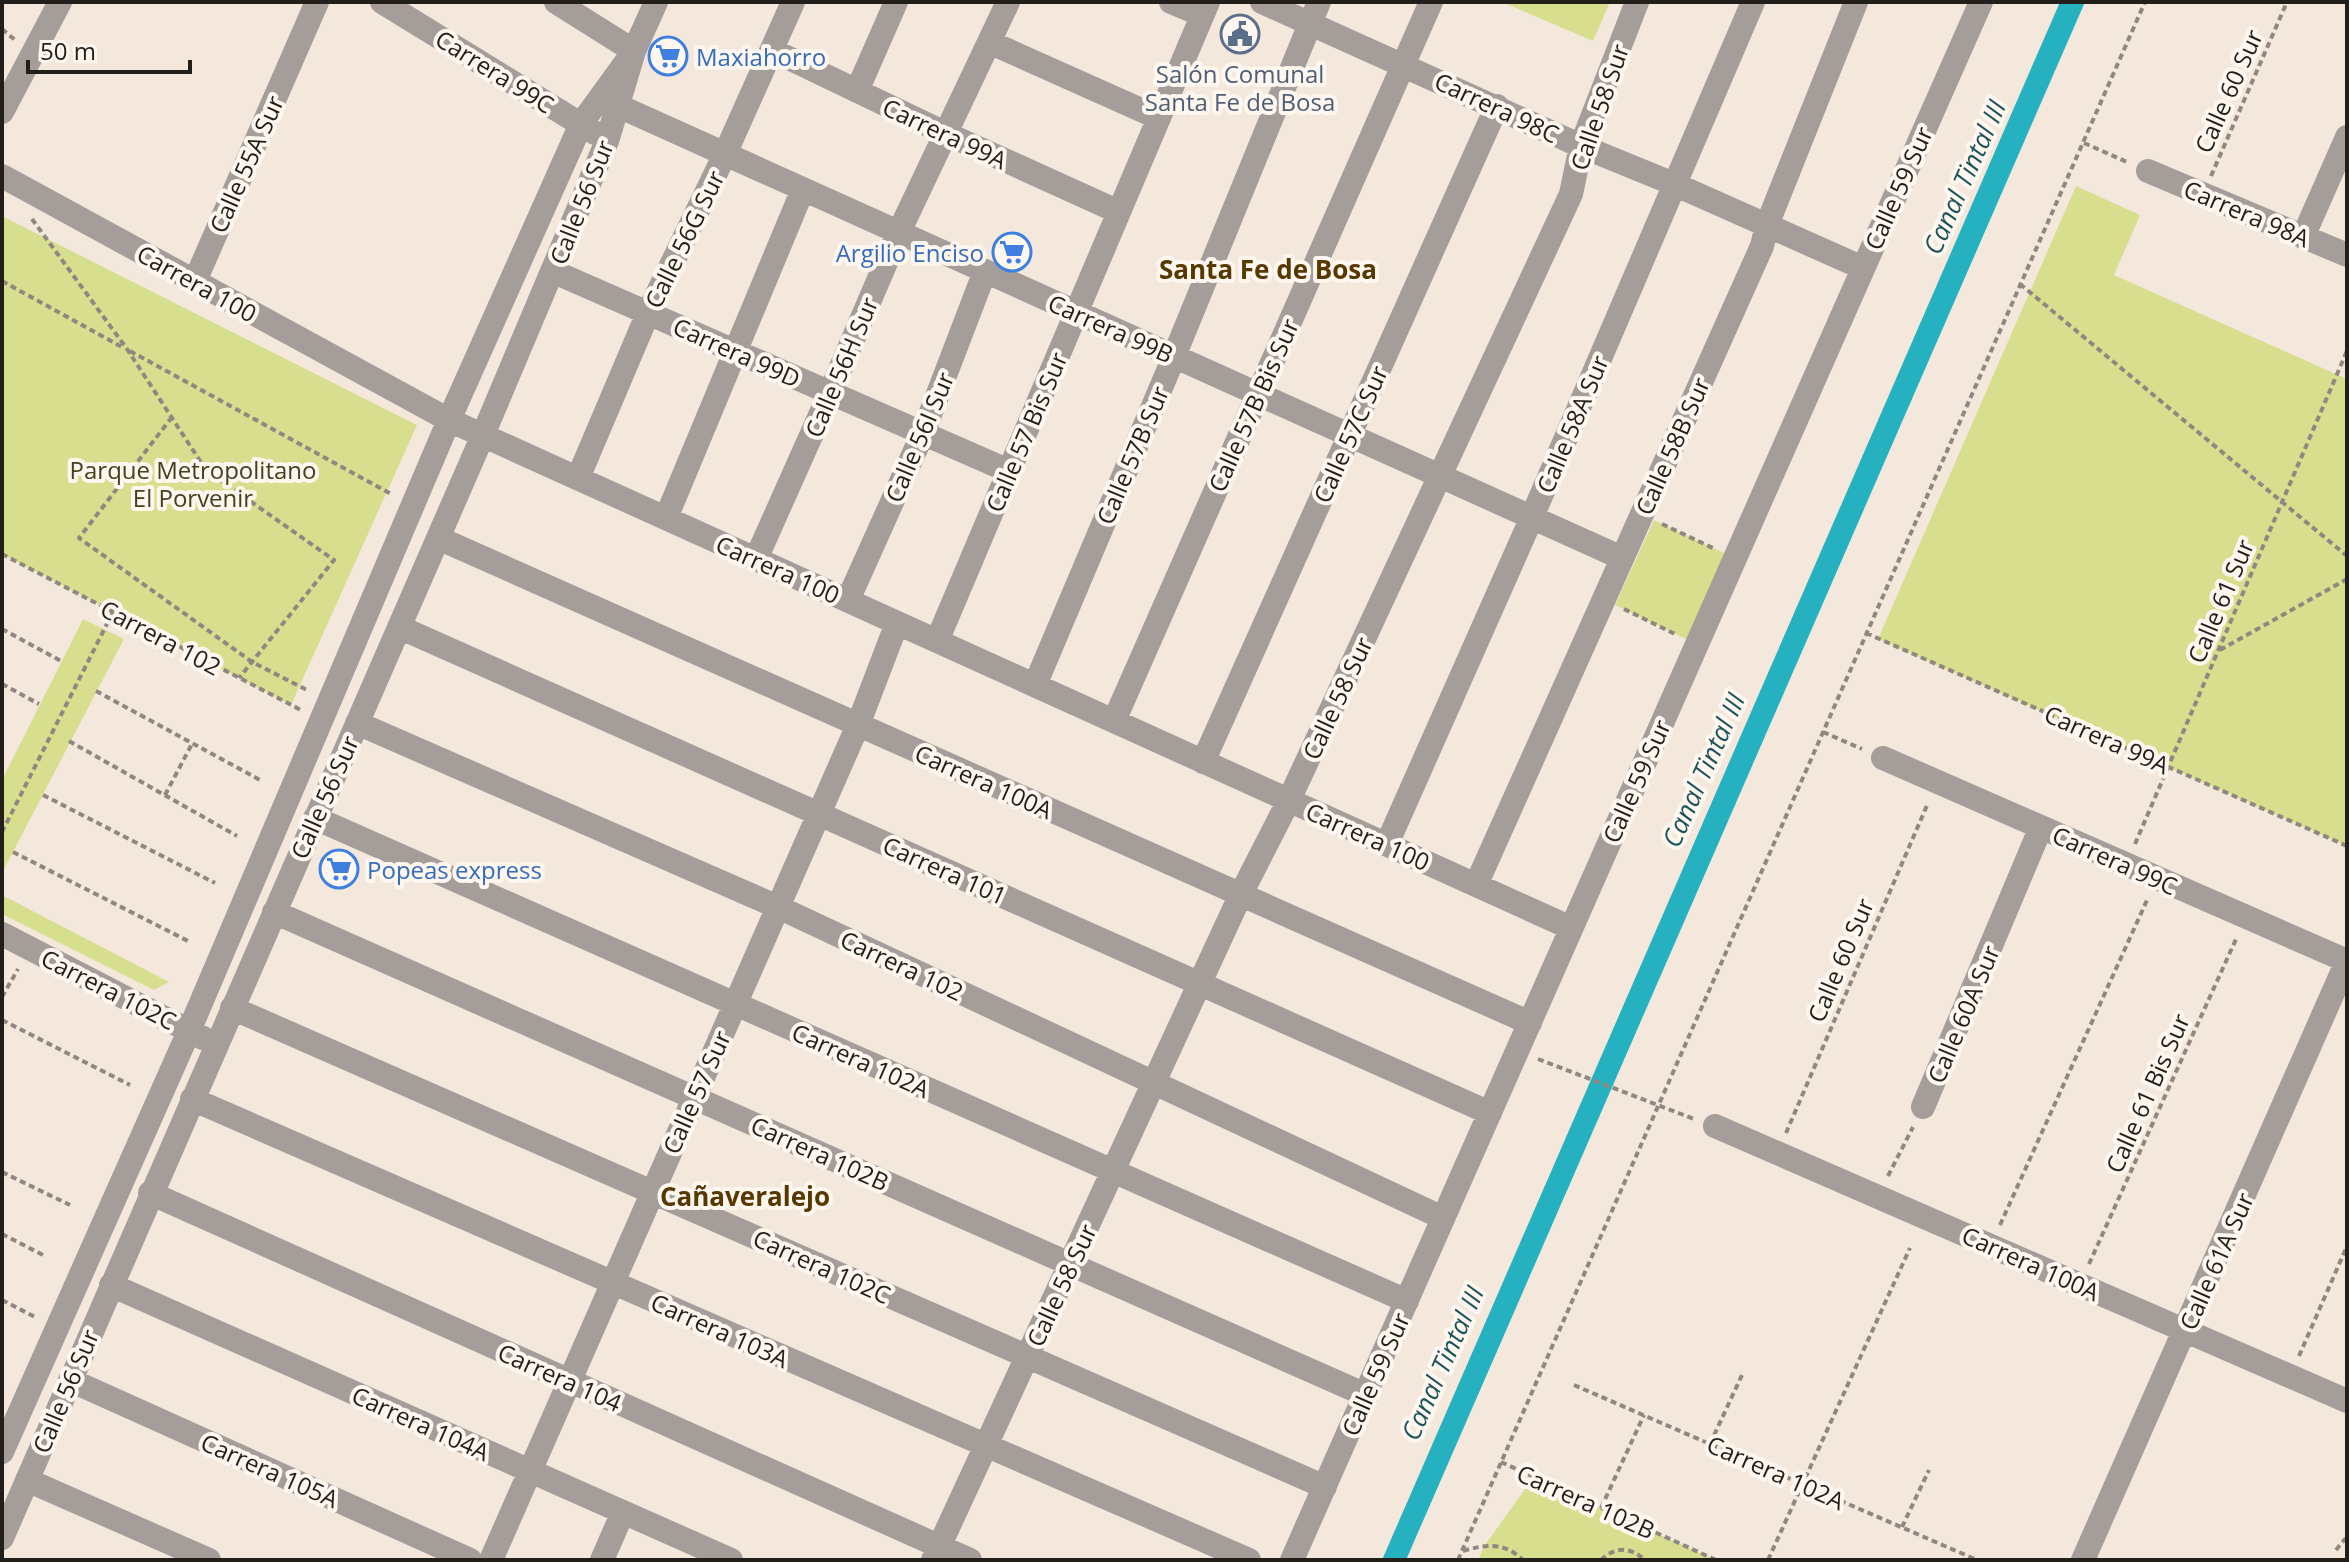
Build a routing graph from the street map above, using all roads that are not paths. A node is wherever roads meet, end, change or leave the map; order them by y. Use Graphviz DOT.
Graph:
graph roads {
  1 [pos="60,2"];
  2 [pos="317,2"];
  3 [pos="382,2"];
  4 [pos="556,2"];
  5 [pos="656,2"];
  6 [pos="793,2"];
  7 [pos="896,2"];
  8 [pos="1008,2"];
  9 [pos="1171,2"];
  10 [pos="1262,2"];
  11 [pos="1431,2"];
  12 [pos="1637,2"];
  13 [pos="1753,2"];
  14 [pos="1855,2"];
  15 [pos="1981,2"];
  16 [pos="1205,8"];
  17 [pos="1314,12"];
  18 [pos="989,42"];
  19 [pos="772,50"];
  20 [pos="634,51"];
  21 [pos="1404,65"];
  22 [pos="857,91"];
  23 [pos="609,102"];
  24 [pos="1497,106"];
  25 [pos="2,112"];
  26 [pos="1159,118"];
  27 [pos="581,124"];
  28 [pos="947,134"];
  29 [pos="2347,137"];
  30 [pos="607,141"];
  31 [pos="1581,146"];
  32 [pos="725,154"];
  33 [pos="2148,171"];
  34 [pos="2,176"];
  35 [pos="1674,184"];
  36 [pos="803,189"];
  37 [pos="1119,212"];
  38 [pos="1767,225"];
  39 [pos="899,232"];
  40 [pos="2303,237"];
  41 [pos="2347,255"];
  42 [pos="1863,268"];
  43 [pos="552,271"];
  44 [pos="985,271"];
  45 [pos="195,281"];
  46 [pos="1076,312"];
  47 [pos="648,313"];
  48 [pos="735,351"];
  49 [pos="1174,356"];
  50 [pos="830,393"];
  51 [pos="1258,394"];
  52 [pos="449,420"];
  53 [pos="923,433"];
  54 [pos="483,435"];
  55 [pos="1350,435"];
  56 [pos="1009,471"];
  57 [pos="1441,476"];
  58 [pos="578,478"];
  59 [pos="1532,517"];
  60 [pos="666,518"];
  61 [pos="438,538"];
  62 [pos="1622,558"];
  63 [pos="756,559"];
  64 [pos="848,600"];
  65 [pos="897,623"];
  66 [pos="399,627"];
  67 [pos="937,641"];
  68 [pos="1035,685"];
  69 [pos="1114,721"];
  70 [pos="357,723"];
  71 [pos="858,725"];
  72 [pos="1883,758"];
  73 [pos="1203,762"];
  74 [pos="1289,800"];
  75 [pos="819,814"];
  76 [pos="315,818"];
  77 [pos="2041,827"];
  78 [pos="1387,844"];
  79 [pos="1476,885"];
  80 [pos="1241,894"];
  81 [pos="778,907"];
  82 [pos="274,912"];
  83 [pos="1571,928"];
  84 [pos="2,934"];
  85 [pos="2347,961"];
  86 [pos="1200,983"];
  87 [pos="735,1004"];
  88 [pos="232,1008"];
  89 [pos="1530,1023"];
  90 [pos="189,1031"];
  91 [pos="216,1045"];
  92 [pos="1154,1083"];
  93 [pos="694,1098"];
  94 [pos="192,1099"];
  95 [pos="1923,1107"];
  96 [pos="1490,1113"];
  97 [pos="1715,1126"];
  98 [pos="1113,1171"];
  99 [pos="653,1192"];
  100 [pos="150,1193"];
  101 [pos="1443,1218"];
  102 [pos="1070,1264"];
  103 [pos="613,1283"];
  104 [pos="111,1285"];
  105 [pos="1407,1301"];
  106 [pos="2185,1331"];
  107 [pos="1028,1356"];
  108 [pos="70,1380"];
  109 [pos="570,1381"];
  110 [pos="1366,1395"];
  111 [pos="2347,1401"];
  112 [pos="986,1446"];
  113 [pos="2,1452"];
  114 [pos="530,1471"];
  115 [pos="27,1480"];
  116 [pos="1325,1487"];
  117 [pos="623,1512"];
  118 [pos="2,1538"];
  119 [pos="936,1553"];
  120 [pos="720,1558"];
  121 [pos="209,1560"];
  122 [pos="470,1560"];
  123 [pos="491,1560"];
  124 [pos="602,1560"];
  125 [pos="970,1560"];
  126 [pos="1249,1560"];
  127 [pos="1292,1560"];
  128 [pos="2083,1560"];
  1 -- 25 [label="street"];
  2 -- 45 [label="street, Calle 55A Sur"];
  3 -- 27 [label="street, Carrera 99C"];
  4 -- 20 [label="street"];
  5 -- 20 [label="street, Calle 56 Sur"];
  6 -- 19 [label="street, Calle 56G Sur"];
  7 -- 22 [label="street"];
  8 -- 18 [label="street, Calle 56H Sur"];
  9 -- 16 [label="street"];
  10 -- 17 [label="street, Carrera 98C"];
  11 -- 21 [label="street, Calle 57B Bis Sur"];
  12 -- 31 [label="street, Calle 58 Sur"];
  13 -- 35 [label="street, Calle 58A Sur"];
  14 -- 38 [label="street, Calle 58B Sur"];
  15 -- 42 [label="street, Calle 59 Sur"];
  16 -- 26 [label="street, Calle 57 Bis Sur"];
  17 -- 21 [label="street, Carrera 98C"];
  17 -- 49 [label="street, Calle 57B Sur"];
  18 -- 26 [label="street"];
  18 -- 28 [label="street, Calle 56H Sur"];
  19 -- 22 [label="street, Carrera 99A"];
  19 -- 32 [label="street, Calle 56G Sur"];
  20 -- 23 [label="street, Calle 56 Sur"];
  21 -- 24 [label="street, Carrera 98C"];
  21 -- 51 [label="street, Calle 57B Bis Sur"];
  22 -- 28 [label="street, Carrera 99A"];
  23 -- 27 [label="street, Calle 56 Sur"];
  23 -- 30 [label="street, Calle 56 Sur"];
  23 -- 32 [label="street, Carrera 99B"];
  24 -- 31 [label="street, Carrera 98C"];
  24 -- 55 [label="street, Calle 57C Sur"];
  26 -- 37 [label="street, Calle 57 Bis Sur"];
  27 -- 30 [label="street, Carrera 99C"];
  27 -- 52 [label="street, Calle 56 Sur"];
  28 -- 37 [label="street, Carrera 99A"];
  28 -- 39 [label="street, Calle 56H Sur"];
  29 -- 40 [label="street"];
  30 -- 43 [label="street, Calle 56 Sur"];
  31 -- 35 [label="street, Carrera 98C"];
  31 -- 57 [label="street, Calle 58 Sur"];
  32 -- 36 [label="street, Carrera 99B"];
  32 -- 47 [label="street, Calle 56G Sur"];
  33 -- 40 [label="street, Carrera 98A"];
  34 -- 45 [label="street, Carrera 100"];
  35 -- 38 [label="street, Carrera 98C"];
  35 -- 59 [label="street, Calle 58A Sur"];
  36 -- 39 [label="street, Carrera 99B"];
  36 -- 48 [label="street"];
  37 -- 46 [label="street, Calle 57 Bis Sur"];
  38 -- 42 [label="street, Carrera 98C"];
  38 -- 62 [label="street, Calle 58B Sur"];
  39 -- 44 [label="street, Carrera 99B"];
  39 -- 50 [label="street, Calle 56H Sur"];
  40 -- 41 [label="street, Carrera 98A"];
  42 -- 83 [label="street, Calle 59 Sur"];
  43 -- 47 [label="street, Carrera 99D"];
  43 -- 54 [label="street, Calle 56 Sur"];
  44 -- 46 [label="street, Carrera 99B"];
  44 -- 53 [label="street, Calle 56I Sur"];
  45 -- 52 [label="street, Carrera 100"];
  46 -- 49 [label="street, Carrera 99B"];
  46 -- 56 [label="street, Calle 57 Bis Sur"];
  47 -- 48 [label="street, Carrera 99D"];
  47 -- 58 [label="street, Calle 56G Sur"];
  48 -- 50 [label="street, Carrera 99D"];
  48 -- 60 [label="street"];
  49 -- 51 [label="street, Carrera 99B"];
  49 -- 68 [label="street, Calle 57B Sur"];
  50 -- 53 [label="street, Carrera 99D"];
  50 -- 63 [label="street, Calle 56H Sur"];
  51 -- 55 [label="street, Carrera 99B"];
  51 -- 69 [label="street, Calle 57B Bis Sur"];
  52 -- 54 [label="street, Carrera 100"];
  52 -- 90 [label="street, Calle 56 Sur"];
  53 -- 56 [label="street, Carrera 99D"];
  53 -- 64 [label="street, Calle 56I Sur"];
  54 -- 58 [label="street, Carrera 100"];
  54 -- 61 [label="street, Calle 56 Sur"];
  55 -- 57 [label="street, Carrera 99B"];
  55 -- 73 [label="street, Calle 57C Sur"];
  56 -- 67 [label="street, Calle 57 Bis Sur"];
  57 -- 59 [label="street, Carrera 99B"];
  57 -- 74 [label="street, Calle 58 Sur"];
  58 -- 60 [label="street, Carrera 100"];
  59 -- 62 [label="street, Carrera 99B"];
  59 -- 78 [label="street, Calle 58A Sur"];
  60 -- 63 [label="street, Carrera 100"];
  61 -- 66 [label="street, Calle 56 Sur"];
  61 -- 71 [label="street, Carrera 100A"];
  62 -- 79 [label="street, Calle 58B Sur"];
  63 -- 64 [label="street, Carrera 100"];
  64 -- 65 [label="street, Carrera 100"];
  65 -- 67 [label="street, Carrera 100"];
  65 -- 71 [label="street, Calle 57 Sur"];
  66 -- 70 [label="street, Calle 56 Sur"];
  66 -- 75 [label="street, Carrera 101"];
  67 -- 68 [label="street, Carrera 100"];
  68 -- 69 [label="street, Carrera 100"];
  69 -- 73 [label="street, Carrera 100"];
  70 -- 76 [label="street, Calle 56 Sur"];
  70 -- 81 [label="street, Carrera 102"];
  71 -- 75 [label="street, Calle 57 Sur"];
  71 -- 80 [label="street, Carrera 100A"];
  72 -- 77 [label="street, Carrera 99C"];
  73 -- 74 [label="street, Carrera 100"];
  74 -- 78 [label="street, Carrera 100"];
  74 -- 80 [label="street, Calle 58 Sur"];
  75 -- 81 [label="street, Calle 57 Sur"];
  75 -- 86 [label="street, Carrera 101"];
  76 -- 82 [label="street, Calle 56 Sur"];
  76 -- 87 [label="street, Carrera 102A"];
  77 -- 85 [label="street, Carrera 99C"];
  77 -- 95 [label="street, Calle 60A Sur"];
  78 -- 79 [label="street, Carrera 100"];
  79 -- 83 [label="street, Carrera 100"];
  80 -- 86 [label="street, Calle 58 Sur"];
  80 -- 89 [label="street, Carrera 100A"];
  81 -- 87 [label="street, Calle 57 Sur"];
  81 -- 92 [label="street, Carrera 102"];
  82 -- 88 [label="street, Calle 56 Sur"];
  82 -- 93 [label="street, Carrera 102B"];
  83 -- 89 [label="street, Calle 59 Sur"];
  84 -- 90 [label="street, Carrera 102C"];
  85 -- 106 [label="street, Calle 61A Sur"];
  86 -- 92 [label="street, Calle 58 Sur"];
  86 -- 96 [label="street, Carrera 101"];
  87 -- 93 [label="street, Calle 57 Sur"];
  87 -- 98 [label="street, Carrera 102A"];
  88 -- 91 [label="street, Calle 56 Sur"];
  88 -- 99 [label="street, Carrera 102C"];
  89 -- 96 [label="street, Calle 59 Sur"];
  90 -- 91 [label="street, Carrera 102C"];
  90 -- 113 [label="street, Calle 56 Sur"];
  91 -- 94 [label="street, Calle 56 Sur"];
  92 -- 98 [label="street, Calle 58 Sur"];
  92 -- 101 [label="street, Carrera 102"];
  93 -- 99 [label="street, Calle 57 Sur"];
  93 -- 102 [label="street, Carrera 102B"];
  94 -- 100 [label="street, Calle 56 Sur"];
  94 -- 103 [label="street, Carrera 103A"];
  96 -- 101 [label="street, Calle 59 Sur"];
  97 -- 106 [label="street, Carrera 100A"];
  98 -- 102 [label="street, Calle 58 Sur"];
  98 -- 105 [label="street, Carrera 102A"];
  99 -- 103 [label="street, Calle 57 Sur"];
  99 -- 107 [label="street, Carrera 102C"];
  100 -- 104 [label="street, Calle 56 Sur"];
  100 -- 109 [label="street, Carrera 104"];
  101 -- 105 [label="street, Calle 59 Sur"];
  102 -- 107 [label="street, Calle 58 Sur"];
  102 -- 110 [label="street, Carrera 102B"];
  103 -- 109 [label="street, Calle 57 Sur"];
  103 -- 112 [label="street, Carrera 103A"];
  104 -- 108 [label="street, Calle 56 Sur"];
  104 -- 114 [label="street, Carrera 104A"];
  105 -- 110 [label="street, Calle 59 Sur"];
  106 -- 111 [label="street, Carrera 100A"];
  106 -- 128 [label="street, Calle 61A Sur"];
  107 -- 112 [label="street, Calle 58 Sur"];
  107 -- 116 [label="street, Carrera 102C"];
  108 -- 115 [label="street, Calle 56 Sur"];
  108 -- 122 [label="street, Carrera 105A"];
  109 -- 114 [label="street, Calle 57 Sur"];
  109 -- 119 [label="street, Carrera 104"];
  110 -- 116 [label="street, Calle 59 Sur"];
  112 -- 119 [label="street, Calle 58 Sur"];
  112 -- 126 [label="street, Carrera 103A"];
  114 -- 117 [label="street, Carrera 104A"];
  114 -- 123 [label="street, Calle 57 Sur"];
  115 -- 118 [label="street, Calle 56 Sur"];
  115 -- 121 [label="street"];
  116 -- 127 [label="street, Calle 59 Sur"];
  117 -- 120 [label="street, Carrera 104A"];
  117 -- 124 [label="street"];
  119 -- 125 [label="street, Carrera 104"];
}
